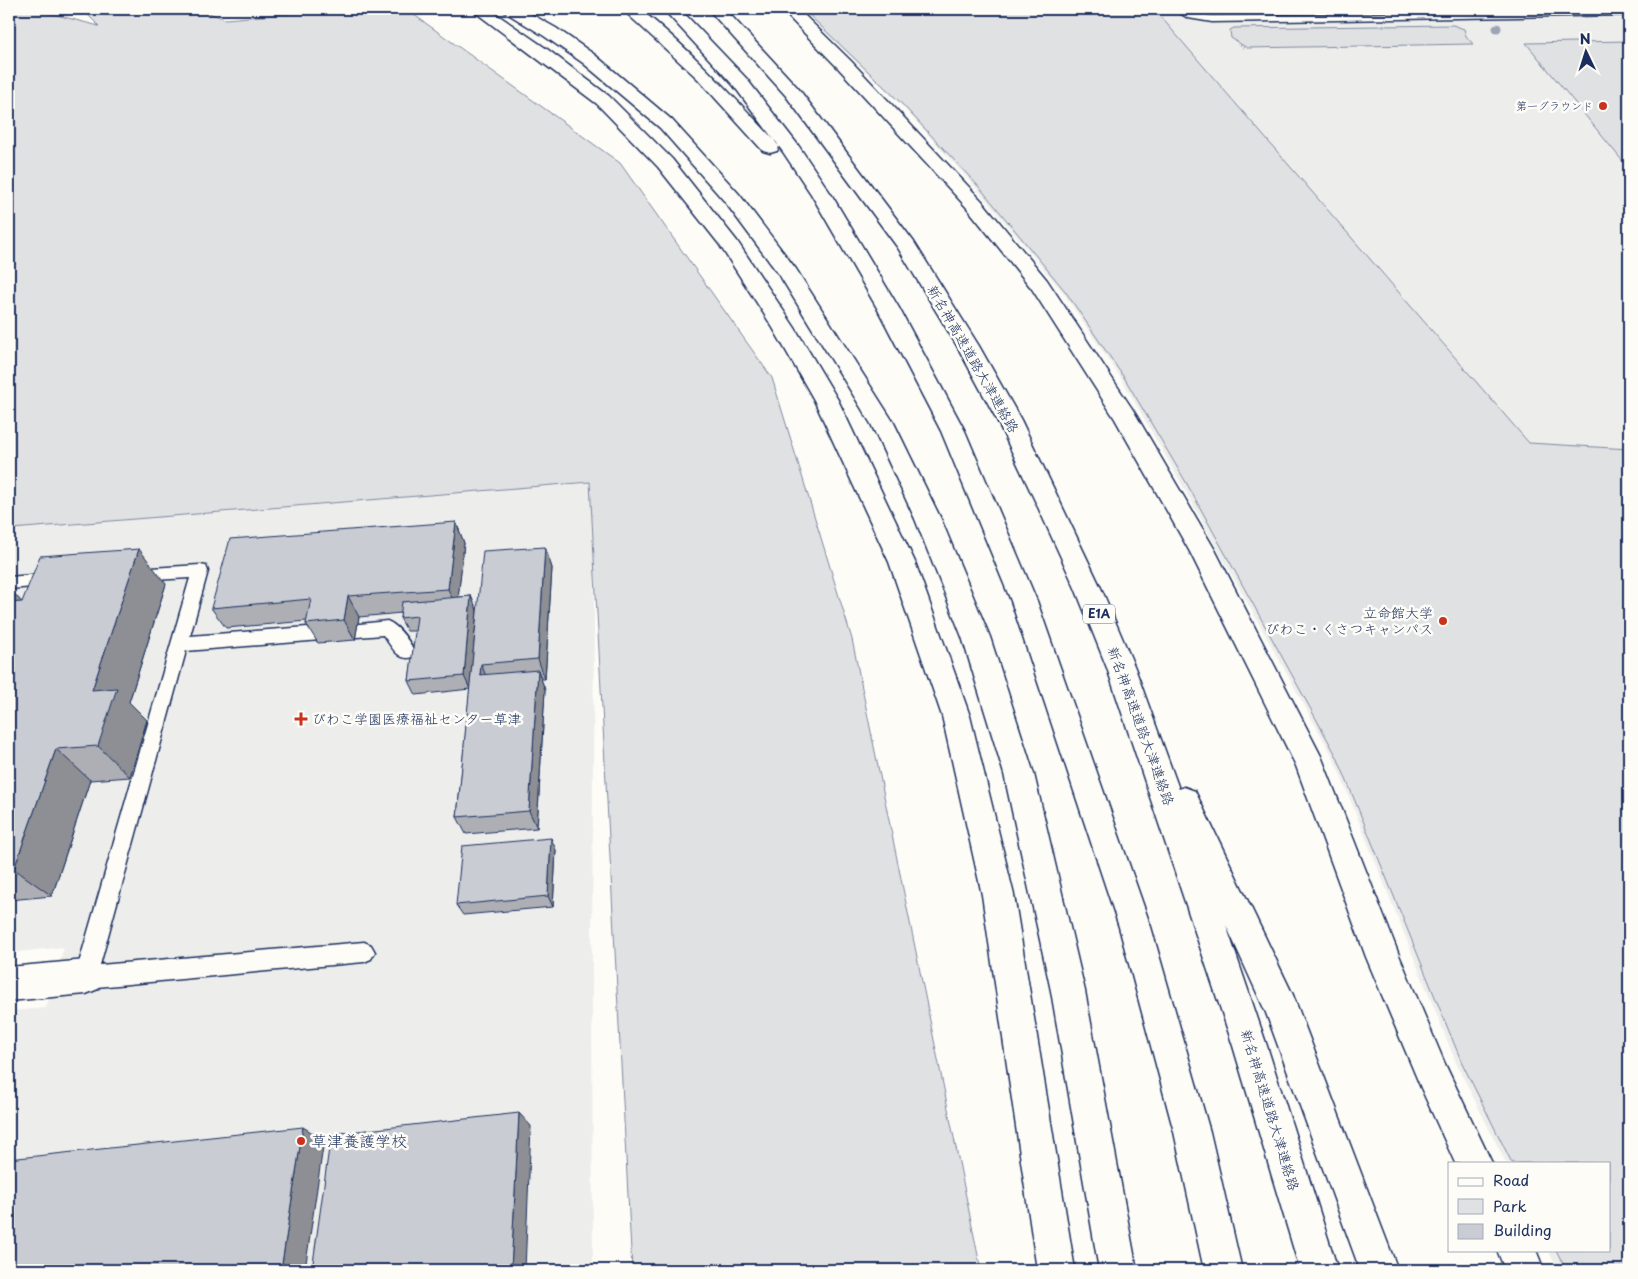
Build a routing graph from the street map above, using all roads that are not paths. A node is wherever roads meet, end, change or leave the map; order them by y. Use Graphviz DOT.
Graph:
graph roads {
  1 [pos="479,9"];
  2 [pos="511,9"];
  3 [pos="630,9"];
  4 [pos="671,9"];
  5 [pos="709,9"];
  6 [pos="716,9"];
  7 [pos="789,9"];
  8 [pos="1178,9"];
  9 [pos="1629,12"];
  10 [pos="1345,13"];
  11 [pos="735,30"];
  12 [pos="854,254"];
  13 [pos="114,576"];
  14 [pos="66,579"];
  15 [pos="9,583"];
  16 [pos="357,630"];
  17 [pos="321,633"];
  18 [pos="179,644"];
  19 [pos="406,652"];
  20 [pos="1121,668"];
  21 [pos="364,952"];
  22 [pos="86,977"];
  23 [pos="9,984"];
  24 [pos="1474,1162"];
  25 [pos="1517,1252"];
  26 [pos="1056,1270"];
  27 [pos="1118,1270"];
  28 [pos="1223,1270"];
  29 [pos="1319,1270"];
  30 [pos="1379,1270"];
  31 [pos="1525,1270"];
  1 -- 26 [label="main road"];
  2 -- 27 [label="main road"];
  3 -- 12 [label="main road"];
  4 -- 12 [label="main road"];
  5 -- 11 [label="main road"];
  6 -- 11 [label="main road"];
  7 -- 24 [label="main road"];
  8 -- 10 [label="lane"];
  9 -- 10 [label="lane"];
  11 -- 20 [label="main road, 新名神高速道路大津連絡路 / E1A"];
  12 -- 28 [label="main road"];
  13 -- 18 [label="lane"];
  14 -- 15 [label="lane"];
  16 -- 19 [label="lane"];
  17 -- 18 [label="lane"];
  18 -- 22 [label="lane"];
  20 -- 29 [label="main road, 新名神高速道路大津連絡路 / E1A"];
  20 -- 30 [label="main road"];
  21 -- 22 [label="lane"];
  22 -- 23 [label="main road"];
  25 -- 31 [label="main road"];
}
